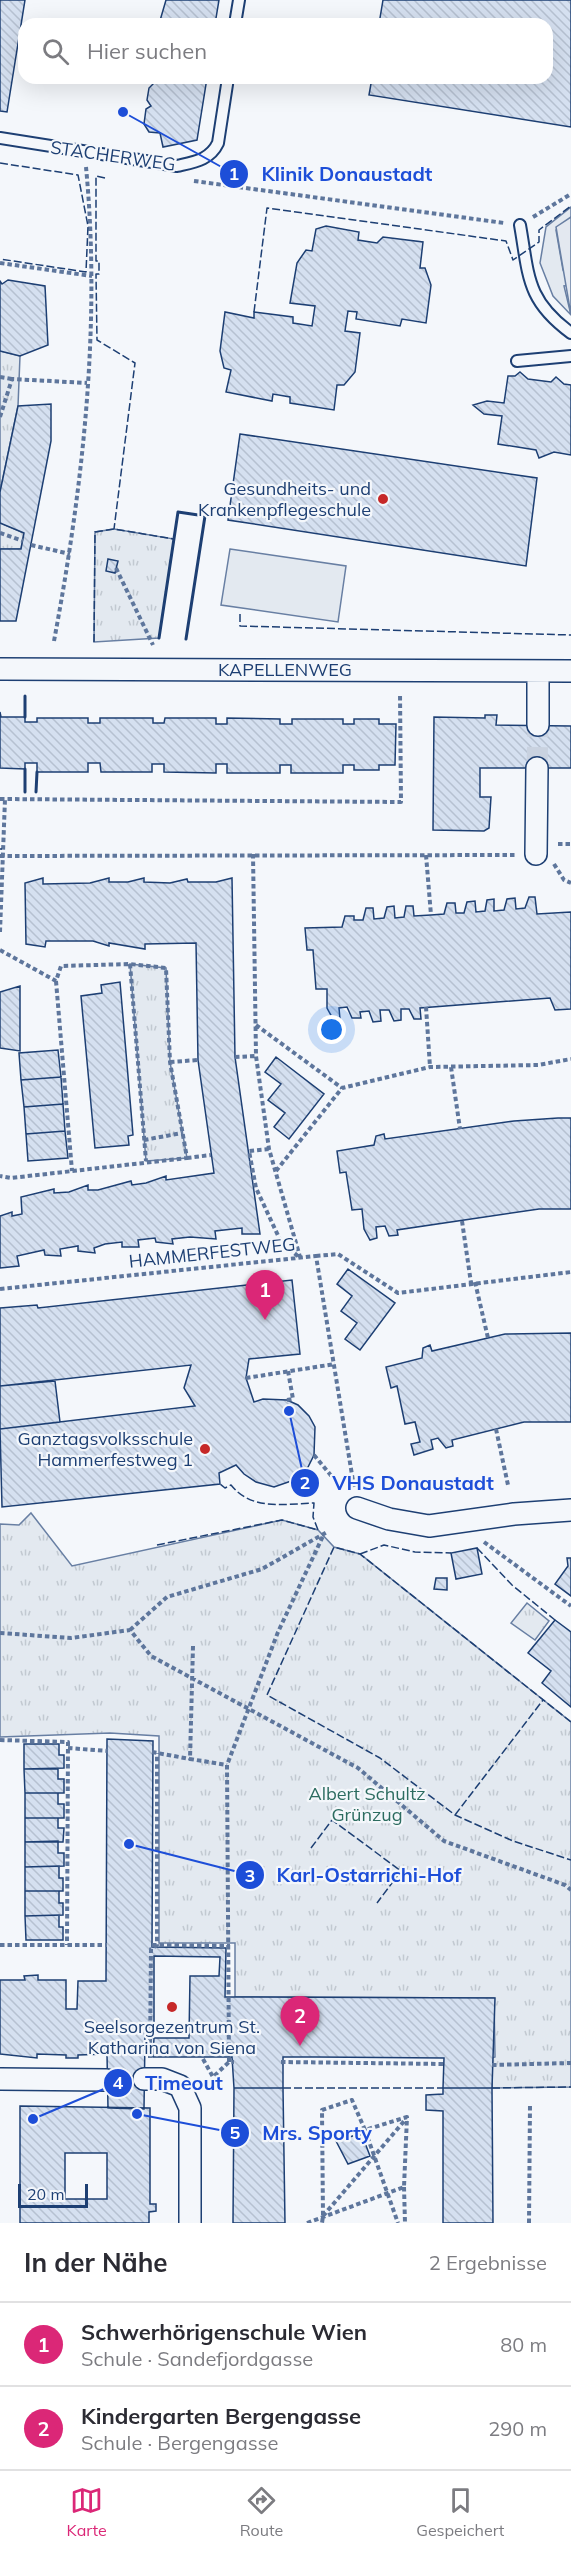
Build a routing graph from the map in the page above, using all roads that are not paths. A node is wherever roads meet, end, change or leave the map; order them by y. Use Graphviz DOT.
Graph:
graph roads {
  1 [pos="239,0"];
  2 [pos="236,18"];
  3 [pos="227,84"];
  4 [pos="0,138"];
  5 [pos="520,225"];
  6 [pos="571,333"];
  7 [pos="571,356"];
  8 [pos="517,361"];
  9 [pos="0,669"];
  10 [pos="538,671"];
  11 [pos="571,671"];
  12 [pos="538,725"];
  13 [pos="537,768"];
  14 [pos="545,858"];
  15 [pos="357,1508"];
  16 [pos="571,1510"];
  17 [pos="0,2079"];
  18 [pos="144,2079"];
  19 [pos="107,2080"];
  20 [pos="190,2223"];
  1 -- 2 [label="lane"];
  3 -- 4 [label="lane"];
  5 -- 6 [label="lane"];
  7 -- 8 [label="lane"];
  9 -- 10 [label="street, KAPELLENWEG"];
  10 -- 11 [label="street, KAPELLENWEG"];
  10 -- 12 [label="street"];
  13 -- 14 [label="street"];
  15 -- 16 [label="street"];
  17 -- 19 [label="street"];
  18 -- 20 [label="street"];
}
